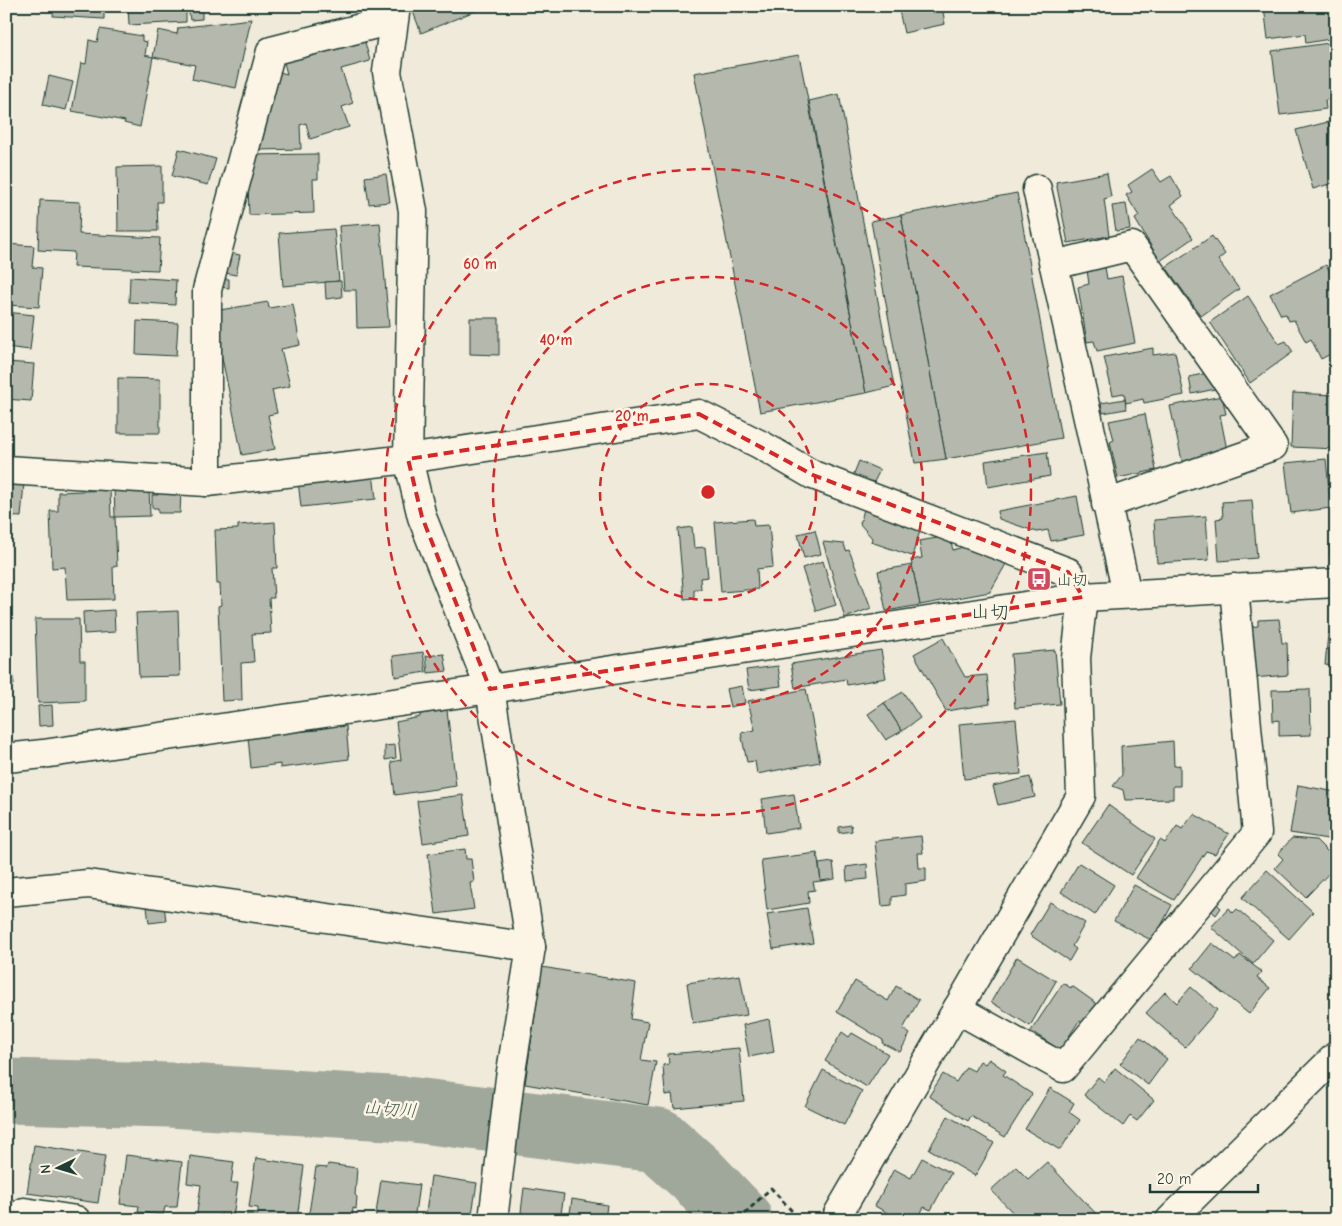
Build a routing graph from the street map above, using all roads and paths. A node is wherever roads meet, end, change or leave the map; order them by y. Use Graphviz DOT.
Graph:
graph roads {
  1 [pos="394,13"];
  2 [pos="1037,190"];
  3 [pos="1054,265"];
  4 [pos="408,458"];
  5 [pos="6,470"];
  6 [pos="207,482"];
  7 [pos="1106,504"];
  8 [pos="1336,583"];
  9 [pos="1234,588"];
  10 [pos="1127,594"];
  11 [pos="1083,597"];
  12 [pos="490,689"];
  13 [pos="6,758"];
  14 [pos="6,892"];
  15 [pos="531,947"];
  16 [pos="957,1010"];
  17 [pos="1336,1056"];
  18 [pos="24,1212"];
  19 [pos="76,1220"];
  20 [pos="493,1220"];
  21 [pos="738,1220"];
  22 [pos="800,1220"];
  23 [pos="843,1220"];
  24 [pos="1170,1220"];
  1 -- 4 [label="street"];
  1 -- 6 [label="street"];
  2 -- 3 [label="street"];
  3 -- 7 [label="street"];
  3 -- 7 [label="street"];
  4 -- 6 [label="street"];
  4 -- 11 [label="street"];
  4 -- 12 [label="street"];
  5 -- 6 [label="street"];
  7 -- 10 [label="street"];
  8 -- 9 [label="street"];
  9 -- 10 [label="street"];
  9 -- 16 [label="street"];
  10 -- 11 [label="street"];
  11 -- 12 [label="street"];
  11 -- 16 [label="street"];
  12 -- 13 [label="street"];
  12 -- 15 [label="street"];
  14 -- 15 [label="street"];
  15 -- 20 [label="street"];
  16 -- 23 [label="street"];
  17 -- 24 [label="street"];
  18 -- 19 [label="street"];
  21 -- 22 [label="path"];
}
